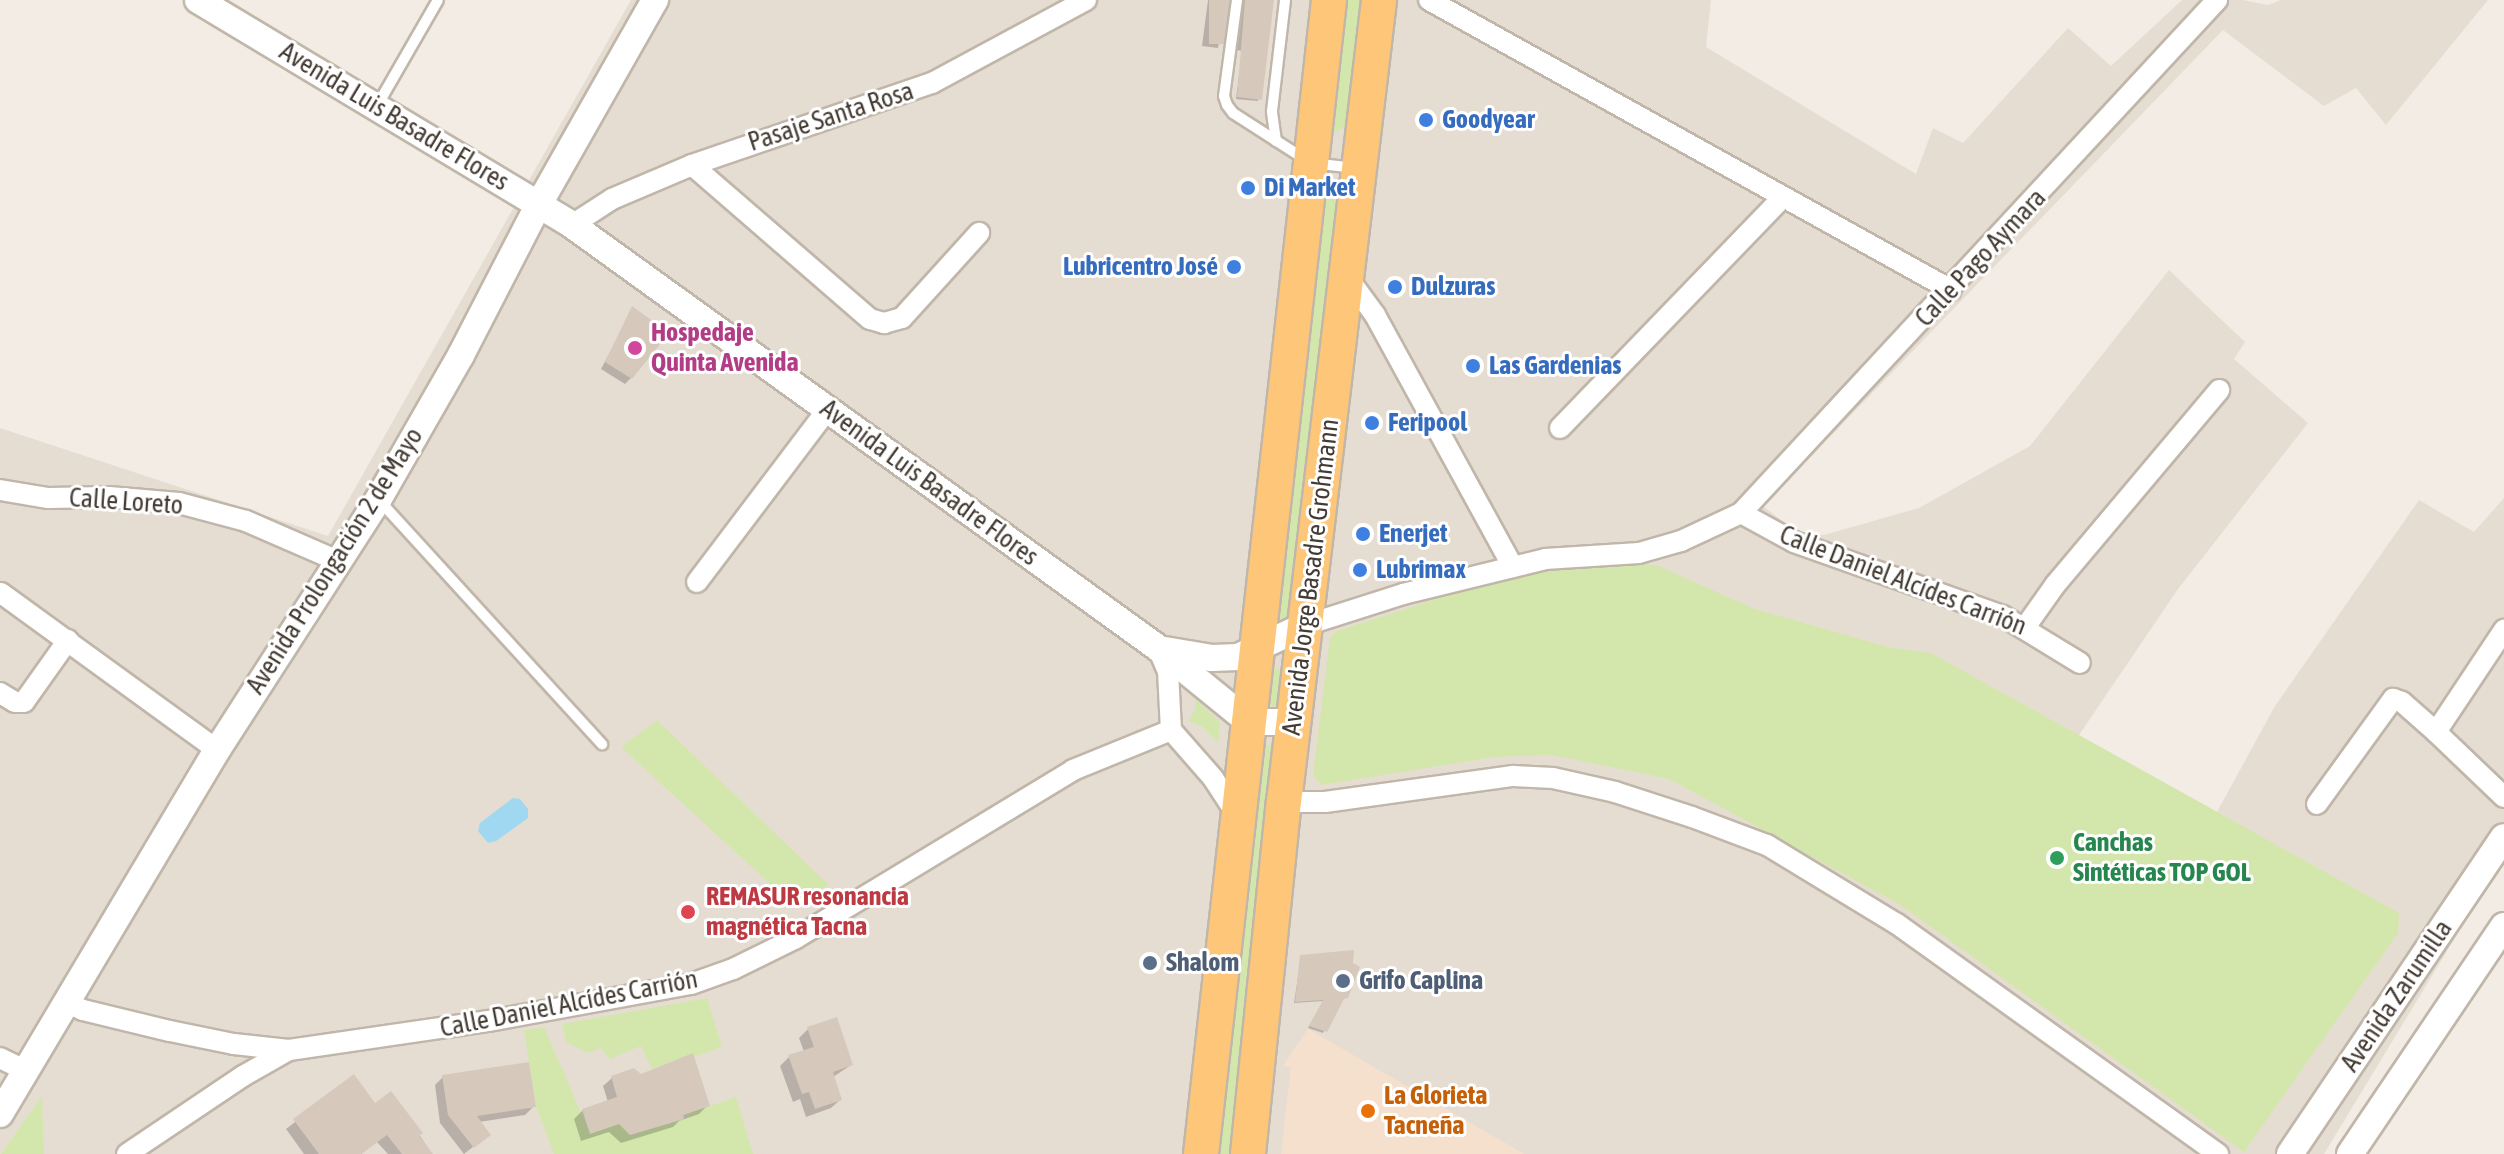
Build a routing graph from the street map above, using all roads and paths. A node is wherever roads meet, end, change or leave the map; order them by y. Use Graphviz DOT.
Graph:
graph roads {
  1 [pos="198,0"];
  2 [pos="438,0"];
  3 [pos="655,0"];
  4 [pos="1086,0"];
  5 [pos="1237,0"];
  6 [pos="1285,0"];
  7 [pos="1329,0"];
  8 [pos="1379,0"];
  9 [pos="1429,0"];
  10 [pos="2217,0"];
  11 [pos="377,106"];
  12 [pos="1276,141"];
  13 [pos="1311,163"];
  14 [pos="692,165"];
  15 [pos="1358,169"];
  16 [pos="1783,197"];
  17 [pos="539,204"];
  18 [pos="572,225"];
  19 [pos="979,233"];
  20 [pos="1345,274"];
  21 [pos="1951,290"];
  22 [pos="2219,390"];
  23 [pos="827,410"];
  24 [pos="1560,428"];
  25 [pos="0,490"];
  26 [pos="378,500"];
  27 [pos="1741,513"];
  28 [pos="338,561"];
  29 [pos="1513,567"];
  30 [pos="697,582"];
  31 [pos="1,593"];
  32 [pos="1306,625"];
  33 [pos="2026,626"];
  34 [pos="2504,630"];
  35 [pos="68,640"];
  36 [pos="1158,648"];
  37 [pos="1258,649"];
  38 [pos="2080,663"];
  39 [pos="0,693"];
  40 [pos="1249,722"];
  41 [pos="1294,722"];
  42 [pos="1171,730"];
  43 [pos="2436,732"];
  44 [pos="602,744"];
  45 [pos="217,750"];
  46 [pos="2504,797"];
  47 [pos="1284,802"];
  48 [pos="2317,804"];
  49 [pos="1239,819"];
  50 [pos="2504,837"];
  51 [pos="2504,926"];
  52 [pos="65,1001"];
  53 [pos="289,1050"];
  54 [pos="0,1058"];
  55 [pos="27,1071"];
  56 [pos="0,1114"];
  57 [pos="127,1154"];
  58 [pos="1201,1154"];
  59 [pos="1248,1154"];
  60 [pos="2218,1154"];
  61 [pos="2290,1154"];
  62 [pos="2350,1154"];
  1 -- 11 [label="street, Avenida Luis Basadre Flores"];
  2 -- 11 [label="lane"];
  3 -- 17 [label="street, Avenida Prolongación 2 de Mayo"];
  4 -- 14 [label="street, Pasaje Santa Rosa"];
  5 -- 12 [label="lane"];
  6 -- 12 [label="lane"];
  7 -- 13 [label="highway, Avenida Jorge Basadre Grohmann"];
  8 -- 15 [label="highway, Avenida Jorge Basadre Grohmann"];
  9 -- 16 [label="street"];
  10 -- 21 [label="street, Calle Pago Aymara"];
  11 -- 17 [label="street, Avenida Luis Basadre Flores"];
  12 -- 13 [label="lane"];
  13 -- 15 [label="lane"];
  13 -- 37 [label="highway, Avenida Jorge Basadre Grohmann"];
  14 -- 18 [label="street, Pasaje Santa Rosa"];
  14 -- 19 [label="street"];
  15 -- 20 [label="highway, Avenida Jorge Basadre Grohmann"];
  16 -- 21 [label="street"];
  16 -- 24 [label="street"];
  17 -- 18 [label="street, Avenida Luis Basadre Flores"];
  17 -- 26 [label="street, Avenida Prolongación 2 de Mayo"];
  18 -- 23 [label="street, Avenida Luis Basadre Flores"];
  20 -- 29 [label="street"];
  20 -- 32 [label="highway, Avenida Jorge Basadre Grohmann"];
  21 -- 27 [label="street, Calle Pago Aymara"];
  22 -- 33 [label="street"];
  23 -- 30 [label="street"];
  23 -- 36 [label="street, Avenida Luis Basadre Flores"];
  25 -- 28 [label="street, Calle Loreto"];
  26 -- 28 [label="street, Avenida Prolongación 2 de Mayo"];
  26 -- 44 [label="lane"];
  27 -- 29 [label="street"];
  27 -- 33 [label="street, Calle Daniel Alcídes Carrión"];
  28 -- 45 [label="street, Avenida Prolongación 2 de Mayo"];
  29 -- 32 [label="street"];
  31 -- 35 [label="street"];
  32 -- 37 [label="street"];
  32 -- 41 [label="highway, Avenida Jorge Basadre Grohmann"];
  33 -- 38 [label="street, Calle Daniel Alcídes Carrión"];
  34 -- 43 [label="street"];
  35 -- 39 [label="street"];
  35 -- 45 [label="street"];
  36 -- 37 [label="street"];
  36 -- 40 [label="street, Avenida Luis Basadre Flores"];
  36 -- 42 [label="street"];
  37 -- 40 [label="highway, Avenida Jorge Basadre Grohmann"];
  40 -- 41 [label="street"];
  40 -- 49 [label="highway, Avenida Jorge Basadre Grohmann"];
  41 -- 47 [label="highway, Avenida Jorge Basadre Grohmann"];
  42 -- 49 [label="street"];
  42 -- 53 [label="street, Calle Daniel Alcídes Carrión"];
  43 -- 46 [label="street"];
  43 -- 48 [label="street"];
  45 -- 52 [label="street, Avenida Prolongación 2 de Mayo"];
  47 -- 59 [label="highway, Avenida Jorge Basadre Grohmann"];
  47 -- 60 [label="street"];
  49 -- 58 [label="highway, Avenida Jorge Basadre Grohmann"];
  50 -- 61 [label="street, Avenida Zarumilla"];
  51 -- 62 [label="street, Avenida Zarumilla"];
  52 -- 53 [label="street, Calle Daniel Alcídes Carrión"];
  52 -- 55 [label="street, Avenida Prolongación 2 de Mayo"];
  53 -- 57 [label="street, Calle Daniel Alcídes Carrión"];
  54 -- 55 [label="street"];
  55 -- 56 [label="street, Avenida Prolongación 2 de Mayo"];
}
